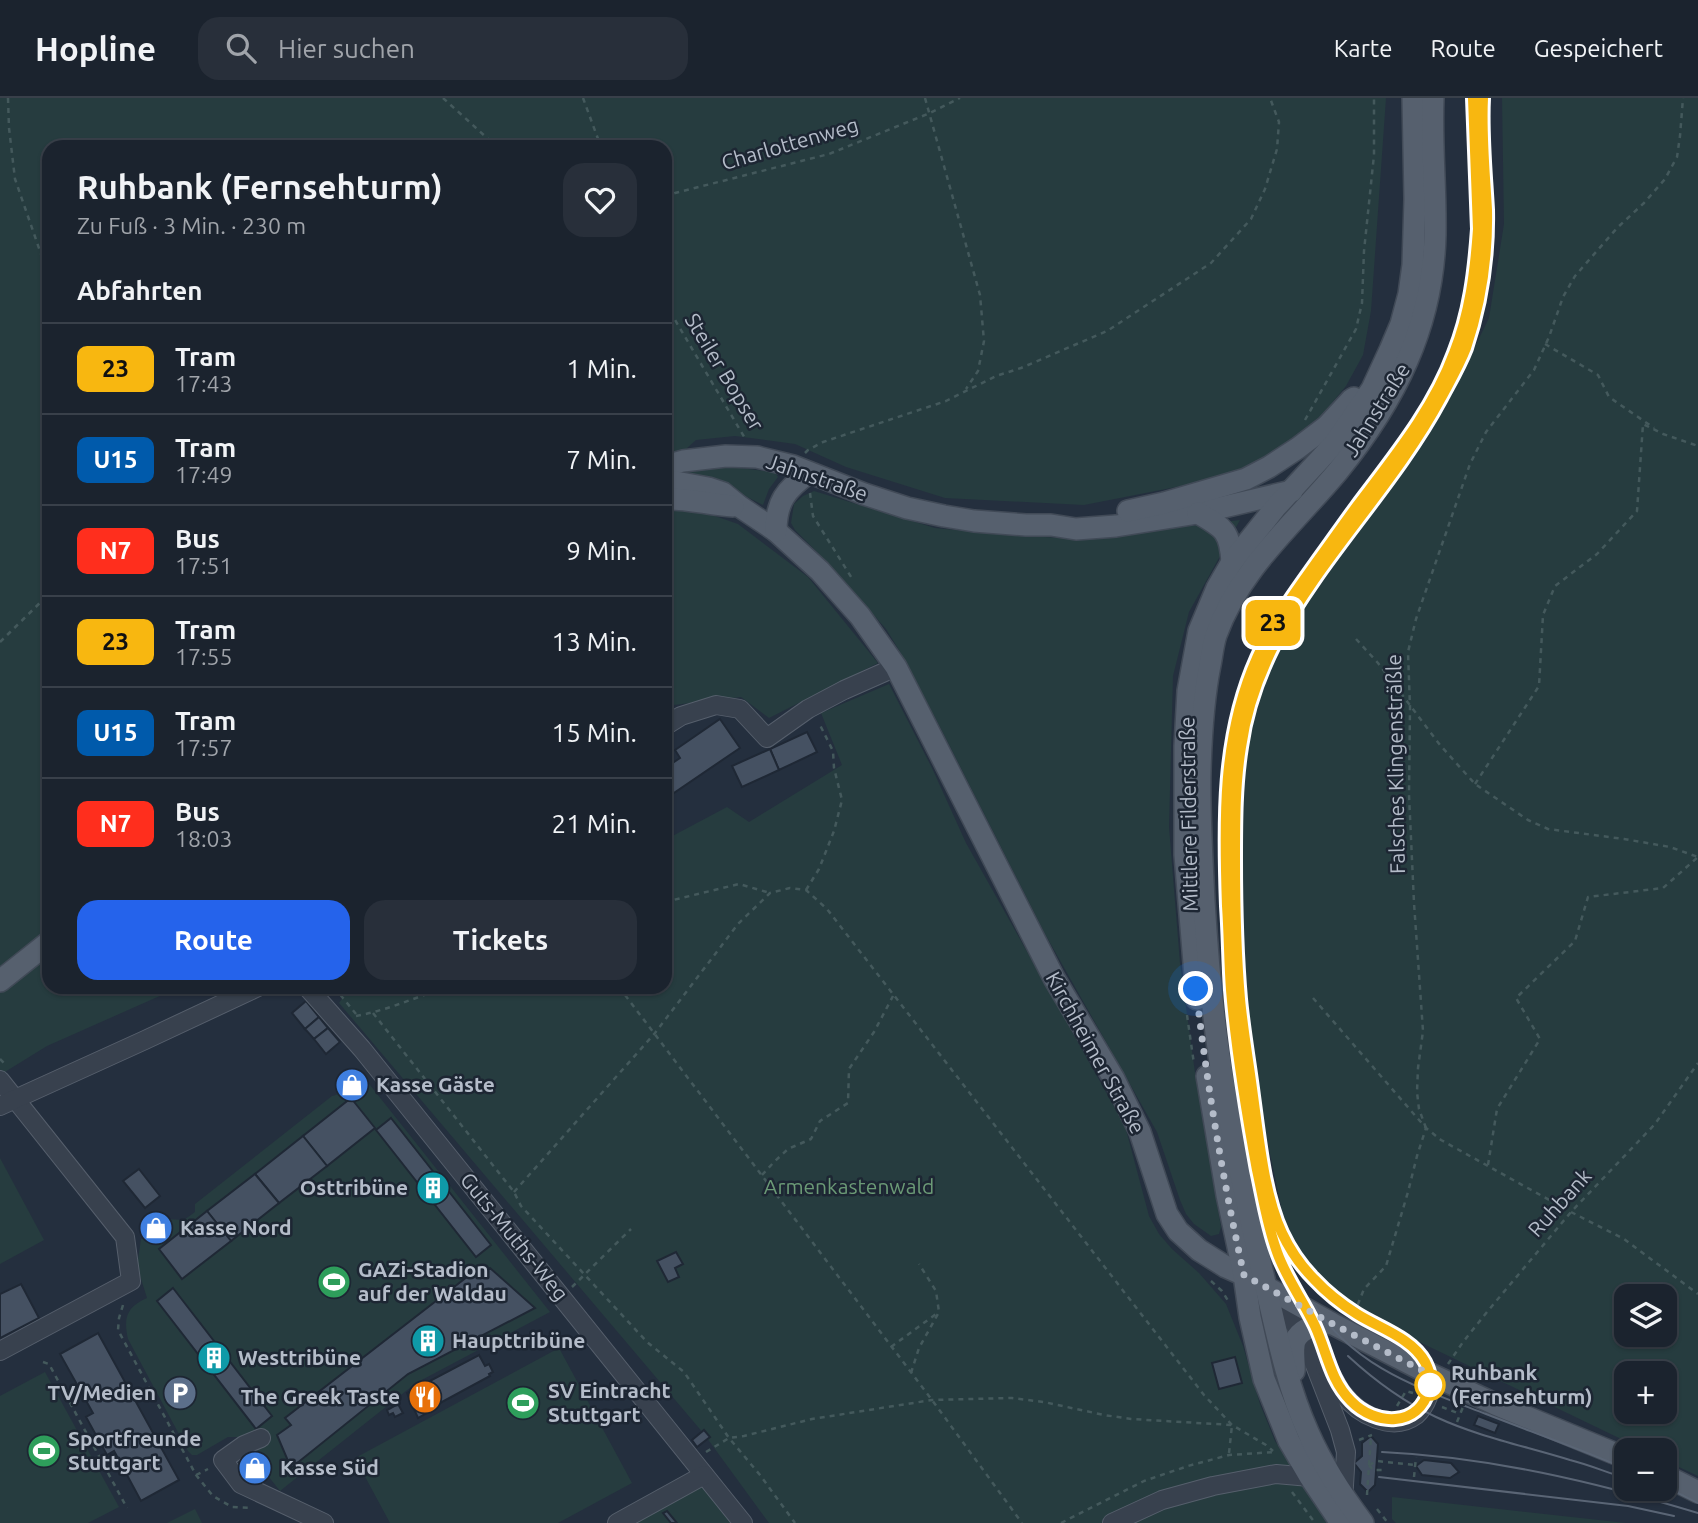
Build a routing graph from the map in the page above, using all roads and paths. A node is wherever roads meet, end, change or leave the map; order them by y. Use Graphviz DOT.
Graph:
graph roads {
  1 [pos="8,98"];
  2 [pos="443,98"];
  3 [pos="583,98"];
  4 [pos="925,98"];
  5 [pos="960,98"];
  6 [pos="1270,98"];
  7 [pos="1374,98"];
  8 [pos="1413,98"];
  9 [pos="1433,98"];
  10 [pos="1683,98"];
  11 [pos="930,113"];
  12 [pos="489,140"];
  13 [pos="598,140"];
  14 [pos="672,194"];
  15 [pos="42,255"];
  16 [pos="672,315"];
  17 [pos="1545,344"];
  18 [pos="1372,389"];
  19 [pos="964,392"];
  20 [pos="1302,427"];
  21 [pos="1663,434"];
  22 [pos="1698,446"];
  23 [pos="757,457"];
  24 [pos="672,464"];
  25 [pos="801,469"];
  26 [pos="1338,471"];
  27 [pos="672,481"];
  28 [pos="1290,492"];
  29 [pos="672,499"];
  30 [pos="739,506"];
  31 [pos="1198,513"];
  32 [pos="1051,525"];
  33 [pos="776,531"];
  34 [pos="1233,562"];
  35 [pos="859,589"];
  36 [pos="42,601"];
  37 [pos="1356,639"];
  38 [pos="0,642"];
  39 [pos="896,667"];
  40 [pos="812,707"];
  41 [pos="1410,707"];
  42 [pos="672,722"];
  43 [pos="1475,784"];
  44 [pos="1698,857"];
  45 [pos="806,890"];
  46 [pos="770,893"];
  47 [pos="672,900"];
  48 [pos="42,948"];
  49 [pos="0,981"];
  50 [pos="243,994"];
  51 [pos="313,994"];
  52 [pos="340,994"];
  53 [pos="427,994"];
  54 [pos="624,994"];
  55 [pos="894,995"];
  56 [pos="1313,998"];
  57 [pos="373,1013"];
  58 [pos="1187,1013"];
  59 [pos="655,1033"];
  60 [pos="1194,1063"];
  61 [pos="1698,1063"];
  62 [pos="0,1080"];
  63 [pos="8,1102"];
  64 [pos="1426,1128"];
  65 [pos="1488,1165"];
  66 [pos="762,1175"];
  67 [pos="514,1192"];
  68 [pos="1571,1212"];
  69 [pos="631,1229"];
  70 [pos="919,1264"];
  71 [pos="585,1275"];
  72 [pos="1244,1275"];
  73 [pos="131,1281"];
  74 [pos="1266,1287"];
  75 [pos="1698,1294"];
  76 [pos="562,1297"];
  77 [pos="939,1312"];
  78 [pos="1331,1323"];
  79 [pos="1302,1332"];
  80 [pos="1353,1333"];
  81 [pos="891,1347"];
  82 [pos="0,1351"];
  83 [pos="1312,1356"];
  84 [pos="43,1362"];
  85 [pos="911,1373"];
  86 [pos="1432,1376"];
  87 [pos="1291,1387"];
  88 [pos="932,1400"];
  89 [pos="1436,1404"];
  90 [pos="1463,1407"];
  91 [pos="1460,1415"];
  92 [pos="1387,1422"];
  93 [pos="1457,1422"];
  94 [pos="1232,1425"];
  95 [pos="261,1438"];
  96 [pos="729,1438"];
  97 [pos="1614,1453"];
  98 [pos="1229,1455"];
  99 [pos="1416,1457"];
  100 [pos="1369,1465"];
  101 [pos="1415,1465"];
  102 [pos="699,1468"];
  103 [pos="208,1469"];
  104 [pos="1384,1470"];
  105 [pos="1281,1474"];
  106 [pos="196,1475"];
  107 [pos="1310,1477"];
  108 [pos="1414,1477"];
  109 [pos="1677,1482"];
  110 [pos="1698,1492"];
  111 [pos="1343,1496"];
  112 [pos="1367,1497"];
  113 [pos="1372,1503"];
  114 [pos="127,1508"];
  115 [pos="258,1508"];
  116 [pos="324,1523"];
  117 [pos="617,1523"];
  118 [pos="743,1523"];
  119 [pos="795,1523"];
  120 [pos="1022,1523"];
  121 [pos="1061,1523"];
  122 [pos="1112,1523"];
  123 [pos="1315,1523"];
  124 [pos="1341,1523"];
  125 [pos="1363,1523"];
  126 [pos="1388,1523"];
  1 -- 15 [label="path"];
  2 -- 12 [label="path"];
  3 -- 13 [label="path"];
  4 -- 11 [label="path"];
  5 -- 11 [label="path, Charlottenweg"];
  6 -- 19 [label="path"];
  7 -- 20 [label="path"];
  8 -- 18 [label="main road, Jahnstraße"];
  9 -- 26 [label="main road, Jahnstraße"];
  10 -- 17 [label="path, Falsches Klingensträßle"];
  11 -- 14 [label="path, Charlottenweg"];
  11 -- 19 [label="path"];
  16 -- 23 [label="path, Steiler Bopser"];
  17 -- 21 [label="path"];
  17 -- 41 [label="path, Falsches Klingensträßle"];
  18 -- 28 [label="main road, Mittlere Filderstraße"];
  18 -- 32 [label="main road, Jahnstraße"];
  19 -- 25 [label="path"];
  21 -- 22 [label="path"];
  21 -- 43 [label="path"];
  23 -- 24 [label="main road, Jahnstraße"];
  23 -- 25 [label="main road, Jahnstraße"];
  25 -- 32 [label="main road, Jahnstraße"];
  25 -- 33 [label="main road"];
  25 -- 35 [label="path"];
  26 -- 28 [label="main road, Jahnstraße"];
  26 -- 74 [label="main road, Mittlere Filderstraße"];
  27 -- 30 [label="main road, Kirchheimer Straße"];
  28 -- 31 [label="main road, Jahnstraße"];
  28 -- 34 [label="main road, Mittlere Filderstraße"];
  29 -- 30 [label="main road, Kirchheimer Straße"];
  30 -- 33 [label="main road, Kirchheimer Straße"];
  31 -- 32 [label="main road, Jahnstraße"];
  31 -- 34 [label="main road"];
  33 -- 39 [label="main road, Kirchheimer Straße"];
  34 -- 72 [label="main road, Mittlere Filderstraße"];
  36 -- 38 [label="path"];
  37 -- 41 [label="path"];
  39 -- 40 [label="street"];
  39 -- 72 [label="main road, Kirchheimer Straße"];
  40 -- 42 [label="street"];
  40 -- 45 [label="path"];
  41 -- 43 [label="path"];
  41 -- 64 [label="path, Falsches Klingensträßle"];
  43 -- 44 [label="path"];
  44 -- 65 [label="path"];
  45 -- 46 [label="path"];
  45 -- 55 [label="path"];
  46 -- 47 [label="path"];
  46 -- 59 [label="path"];
  48 -- 49 [label="main road"];
  50 -- 63 [label="street"];
  51 -- 76 [label="street, Guts-Muths-Weg"];
  52 -- 57 [label="path"];
  53 -- 57 [label="path"];
  54 -- 59 [label="path"];
  55 -- 66 [label="path"];
  55 -- 94 [label="path"];
  56 -- 64 [label="path"];
  57 -- 67 [label="path"];
  58 -- 60 [label="path"];
  59 -- 66 [label="path"];
  59 -- 67 [label="path"];
  61 -- 68 [label="path, Ruhbank"];
  62 -- 63 [label="street"];
  63 -- 73 [label="street"];
  64 -- 65 [label="path"];
  64 -- 80 [label="path"];
  65 -- 68 [label="path"];
  66 -- 81 [label="path"];
  67 -- 71 [label="path"];
  68 -- 75 [label="path"];
  68 -- 86 [label="path, Ruhbank"];
  69 -- 71 [label="path"];
  70 -- 77 [label="path"];
  71 -- 76 [label="path"];
  71 -- 96 [label="path"];
  72 -- 74 [label="main road, Kirchheimer Straße"];
  72 -- 107 [label="main road, Mittlere Filderstraße"];
  73 -- 82 [label="street"];
  73 -- 106 [label="path"];
  74 -- 78 [label="main road, Kirchheimer Straße"];
  74 -- 79 [label="street"];
  74 -- 87 [label="main road, Mittlere Filderstraße"];
  76 -- 102 [label="street, Guts-Muths-Weg"];
  77 -- 81 [label="path"];
  77 -- 85 [label="path"];
  78 -- 79 [label="main road"];
  78 -- 80 [label="main road, Kirchheimer Straße"];
  79 -- 83 [label="street"];
  79 -- 87 [label="main road"];
  80 -- 86 [label="main road, Kirchheimer Straße"];
  81 -- 85 [label="path"];
  83 -- 92 [label="street"];
  83 -- 111 [label="street"];
  84 -- 114 [label="path"];
  85 -- 88 [label="path"];
  86 -- 92 [label="path, Ruhbank"];
  86 -- 92 [label="street"];
  86 -- 97 [label="main road, Kirchheimer Straße"];
  87 -- 111 [label="main road, Mittlere Filderstraße"];
  88 -- 94 [label="path"];
  88 -- 96 [label="path"];
  88 -- 120 [label="path"];
  89 -- 91 [label="path"];
  90 -- 91 [label="path"];
  91 -- 93 [label="path"];
  92 -- 100 [label="path"];
  94 -- 98 [label="path"];
  94 -- 98 [label="path"];
  95 -- 116 [label="street"];
  96 -- 102 [label="path"];
  96 -- 119 [label="path"];
  98 -- 121 [label="path"];
  99 -- 101 [label="path"];
  100 -- 101 [label="path"];
  100 -- 104 [label="path"];
  100 -- 112 [label="path"];
  101 -- 108 [label="path"];
  102 -- 117 [label="street"];
  102 -- 118 [label="street, Guts-Muths-Weg"];
  103 -- 106 [label="path"];
  105 -- 107 [label="street"];
  105 -- 122 [label="street"];
  105 -- 123 [label="path"];
  106 -- 115 [label="path"];
  107 -- 111 [label="main road"];
  107 -- 124 [label="main road, Mittlere Filderstraße"];
  109 -- 110 [label="main road"];
  111 -- 124 [label="street"];
  111 -- 125 [label="main road, Mittlere Filderstraße"];
  113 -- 126 [label="path"];
}
